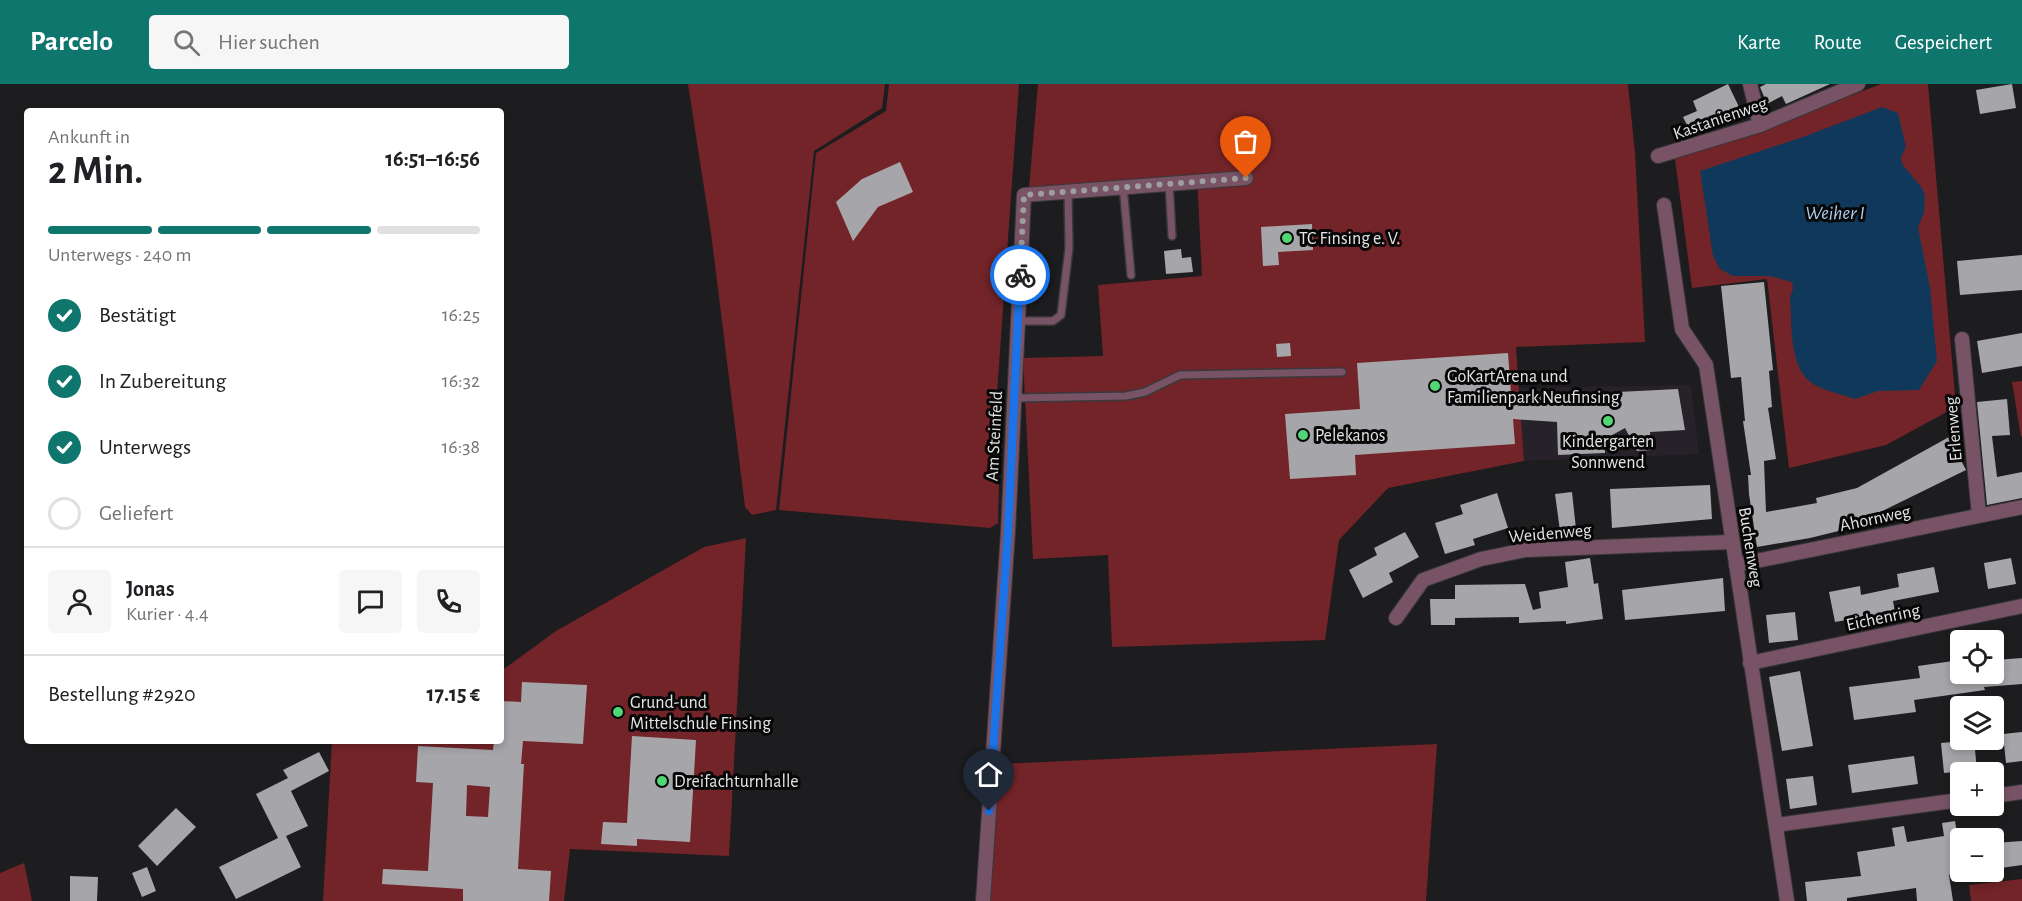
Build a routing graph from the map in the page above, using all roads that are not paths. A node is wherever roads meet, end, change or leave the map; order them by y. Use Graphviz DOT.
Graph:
graph roads {
  1 [pos="1750,84"];
  2 [pos="1858,84"];
  3 [pos="1760,125"];
  4 [pos="1659,156"];
  5 [pos="1246,178"];
  6 [pos="1169,182"];
  7 [pos="1124,186"];
  8 [pos="1068,191"];
  9 [pos="1664,205"];
  10 [pos="1172,236"];
  11 [pos="1131,275"];
  12 [pos="1017,321"];
  13 [pos="1962,339"];
  14 [pos="1342,372"];
  15 [pos="1013,398"];
  16 [pos="2022,507"];
  17 [pos="1979,515"];
  18 [pos="1731,542"];
  19 [pos="1736,565"];
  20 [pos="2022,606"];
  21 [pos="1396,618"];
  22 [pos="1750,663"];
  23 [pos="2022,792"];
  24 [pos="2004,795"];
  25 [pos="1950,801"];
  26 [pos="1776,825"];
  27 [pos="983,901"];
  28 [pos="1787,901"];
  1 -- 3 [label="street"];
  2 -- 3 [label="street, Kastanienweg"];
  3 -- 4 [label="street, Kastanienweg"];
  5 -- 6 [label="street, Am Steinfeld"];
  6 -- 7 [label="street, Am Steinfeld"];
  6 -- 10 [label="lane"];
  7 -- 8 [label="street, Am Steinfeld"];
  7 -- 11 [label="lane"];
  8 -- 12 [label="street, Am Steinfeld"];
  8 -- 12 [label="lane"];
  9 -- 18 [label="street, Buchenweg"];
  12 -- 15 [label="street, Am Steinfeld"];
  13 -- 17 [label="street, Erlenweg"];
  14 -- 15 [label="lane"];
  15 -- 27 [label="street, Am Steinfeld"];
  16 -- 17 [label="street, Ahornweg"];
  17 -- 19 [label="street, Ahornweg"];
  18 -- 19 [label="street, Buchenweg"];
  18 -- 21 [label="street, Weidenweg"];
  19 -- 22 [label="street, Buchenweg"];
  20 -- 22 [label="street, Eichenring"];
  22 -- 26 [label="street, Buchenweg"];
  23 -- 24 [label="street"];
  25 -- 26 [label="street"];
  26 -- 28 [label="street, Buchenweg"];
}
